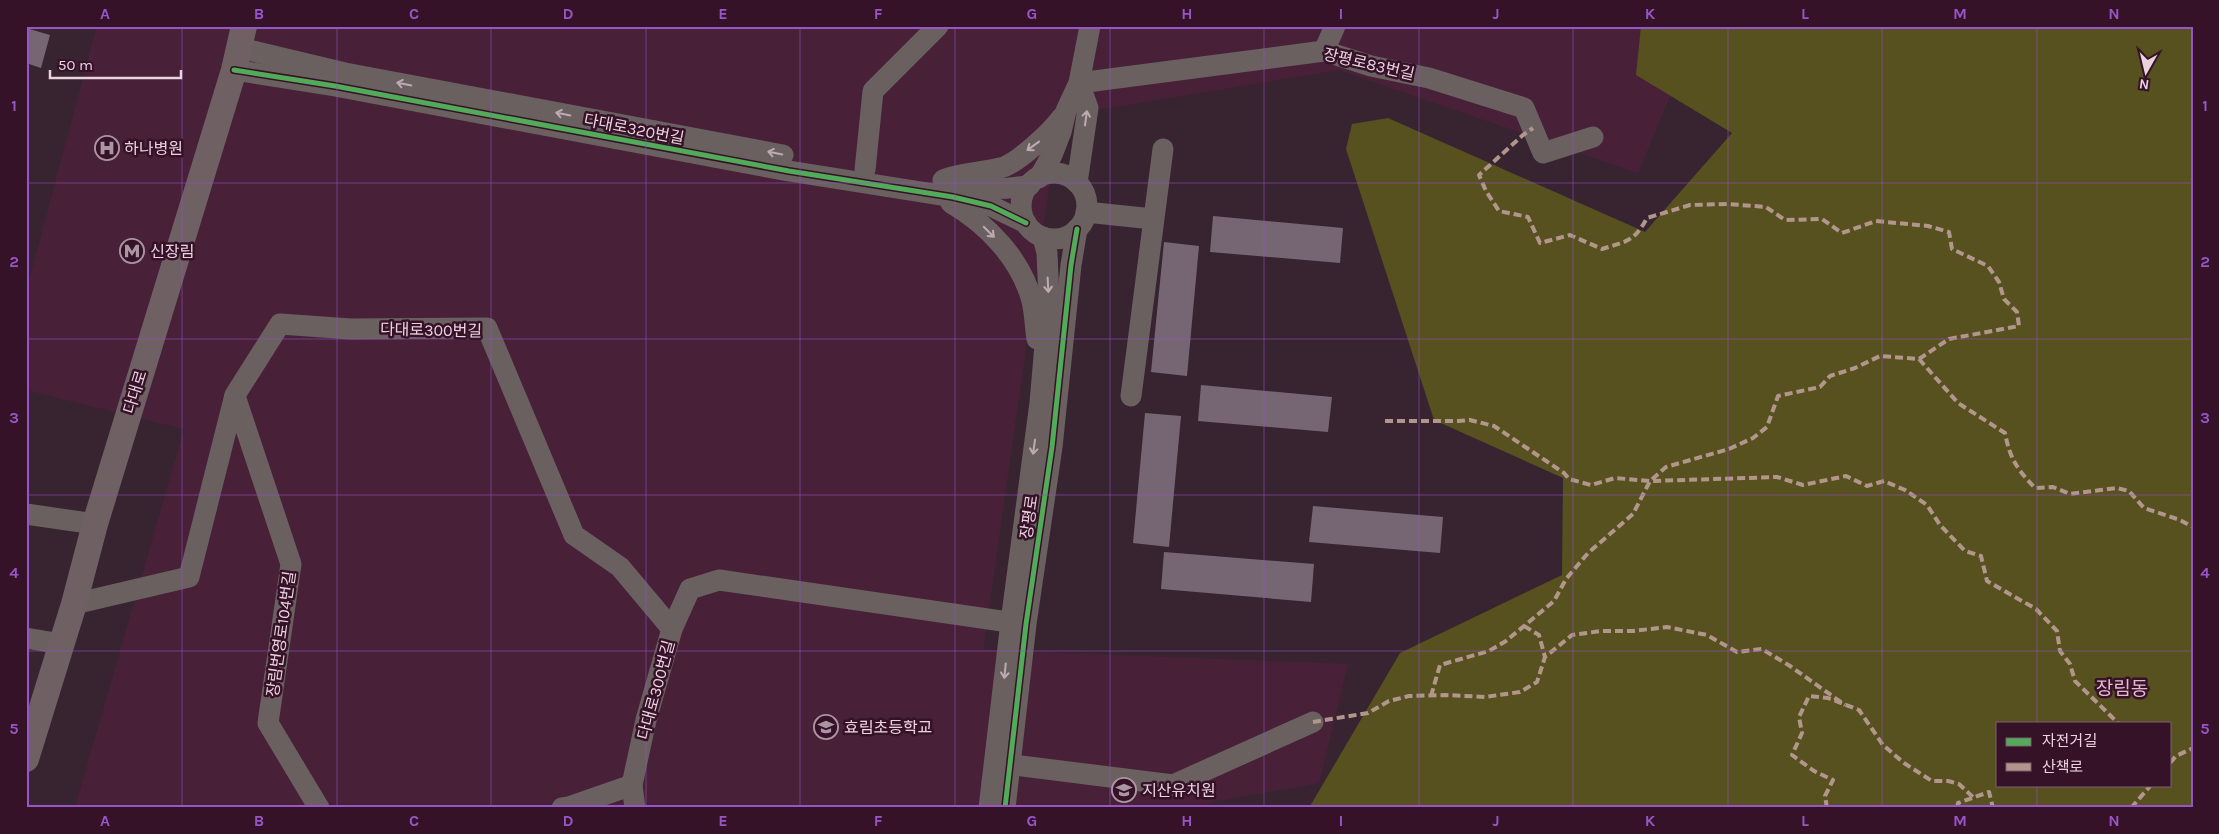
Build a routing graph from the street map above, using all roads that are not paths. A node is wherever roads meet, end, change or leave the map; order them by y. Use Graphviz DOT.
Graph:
graph roads {
  1 [pos="938,26"];
  2 [pos="1090,26"];
  3 [pos="1335,26"];
  4 [pos="239,48"];
  5 [pos="1324,51"];
  6 [pos="1079,83"];
  7 [pos="1066,111"];
  8 [pos="1593,137"];
  9 [pos="1163,148"];
  10 [pos="865,170"];
  11 [pos="1034,181"];
  12 [pos="1077,183"];
  13 [pos="936,188"];
  14 [pos="1153,219"];
  15 [pos="1082,220"];
  16 [pos="1026,223"];
  17 [pos="1043,237"];
  18 [pos="1044,360"];
  19 [pos="235,396"];
  20 [pos="1131,396"];
  21 [pos="26,514"];
  22 [pos="95,524"];
  23 [pos="74,604"];
  24 [pos="1018,623"];
  25 [pos="672,629"];
  26 [pos="26,638"];
  27 [pos="61,644"];
  28 [pos="1313,722"];
  29 [pos="26,758"];
  30 [pos="1003,763"];
  31 [pos="632,785"];
  32 [pos="320,808"];
  33 [pos="562,808"];
  34 [pos="635,808"];
  35 [pos="990,808"];
  36 [pos="1005,808"];
  1 -- 10 [label="street"];
  2 -- 6 [label="street"];
  3 -- 5 [label="street"];
  10 -- 4 [label="street, 다대로320번길, one-way"];
  4 -- 13 [label="street, 다대로320번길"];
  4 -- 22 [label="main road, 다대로"];
  5 -- 6 [label="street, 장평로83번길"];
  5 -- 8 [label="street, 장평로83번길"];
  6 -- 7 [label="street"];
  12 -- 6 [label="street, one-way"];
  7 -- 11 [label="street"];
  7 -- 13 [label="street, one-way"];
  9 -- 14 [label="street"];
  10 -- 13 [label="street, 다대로320번길"];
  11 -- 12 [label="street"];
  11 -- 13 [label="street, 다대로320번길"];
  11 -- 16 [label="street"];
  12 -- 15 [label="street"];
  13 -- 16 [label="street, 다대로320번길"];
  13 -- 18 [label="street, one-way"];
  14 -- 15 [label="street"];
  14 -- 20 [label="street"];
  15 -- 17 [label="street"];
  15 -- 24 [label="street, 장평로"];
  16 -- 17 [label="street"];
  17 -- 18 [label="street, 장평로, one-way"];
  18 -- 24 [label="street, 장평로, one-way"];
  19 -- 23 [label="street, 다대로300번길"];
  19 -- 25 [label="street, 다대로300번길"];
  19 -- 32 [label="street, 장림번영로104번길"];
  21 -- 22 [label="street"];
  22 -- 23 [label="main road, 다대로"];
  23 -- 27 [label="main road, 다대로"];
  24 -- 25 [label="street"];
  24 -- 30 [label="street, 장평로"];
  25 -- 31 [label="street, 다대로300번길"];
  26 -- 27 [label="street"];
  27 -- 29 [label="main road, 다대로"];
  28 -- 30 [label="street"];
  30 -- 35 [label="street, 장평로"];
  30 -- 36 [label="street, 장평로"];
  31 -- 33 [label="street"];
  31 -- 34 [label="street, 다대로300번길"];
}
